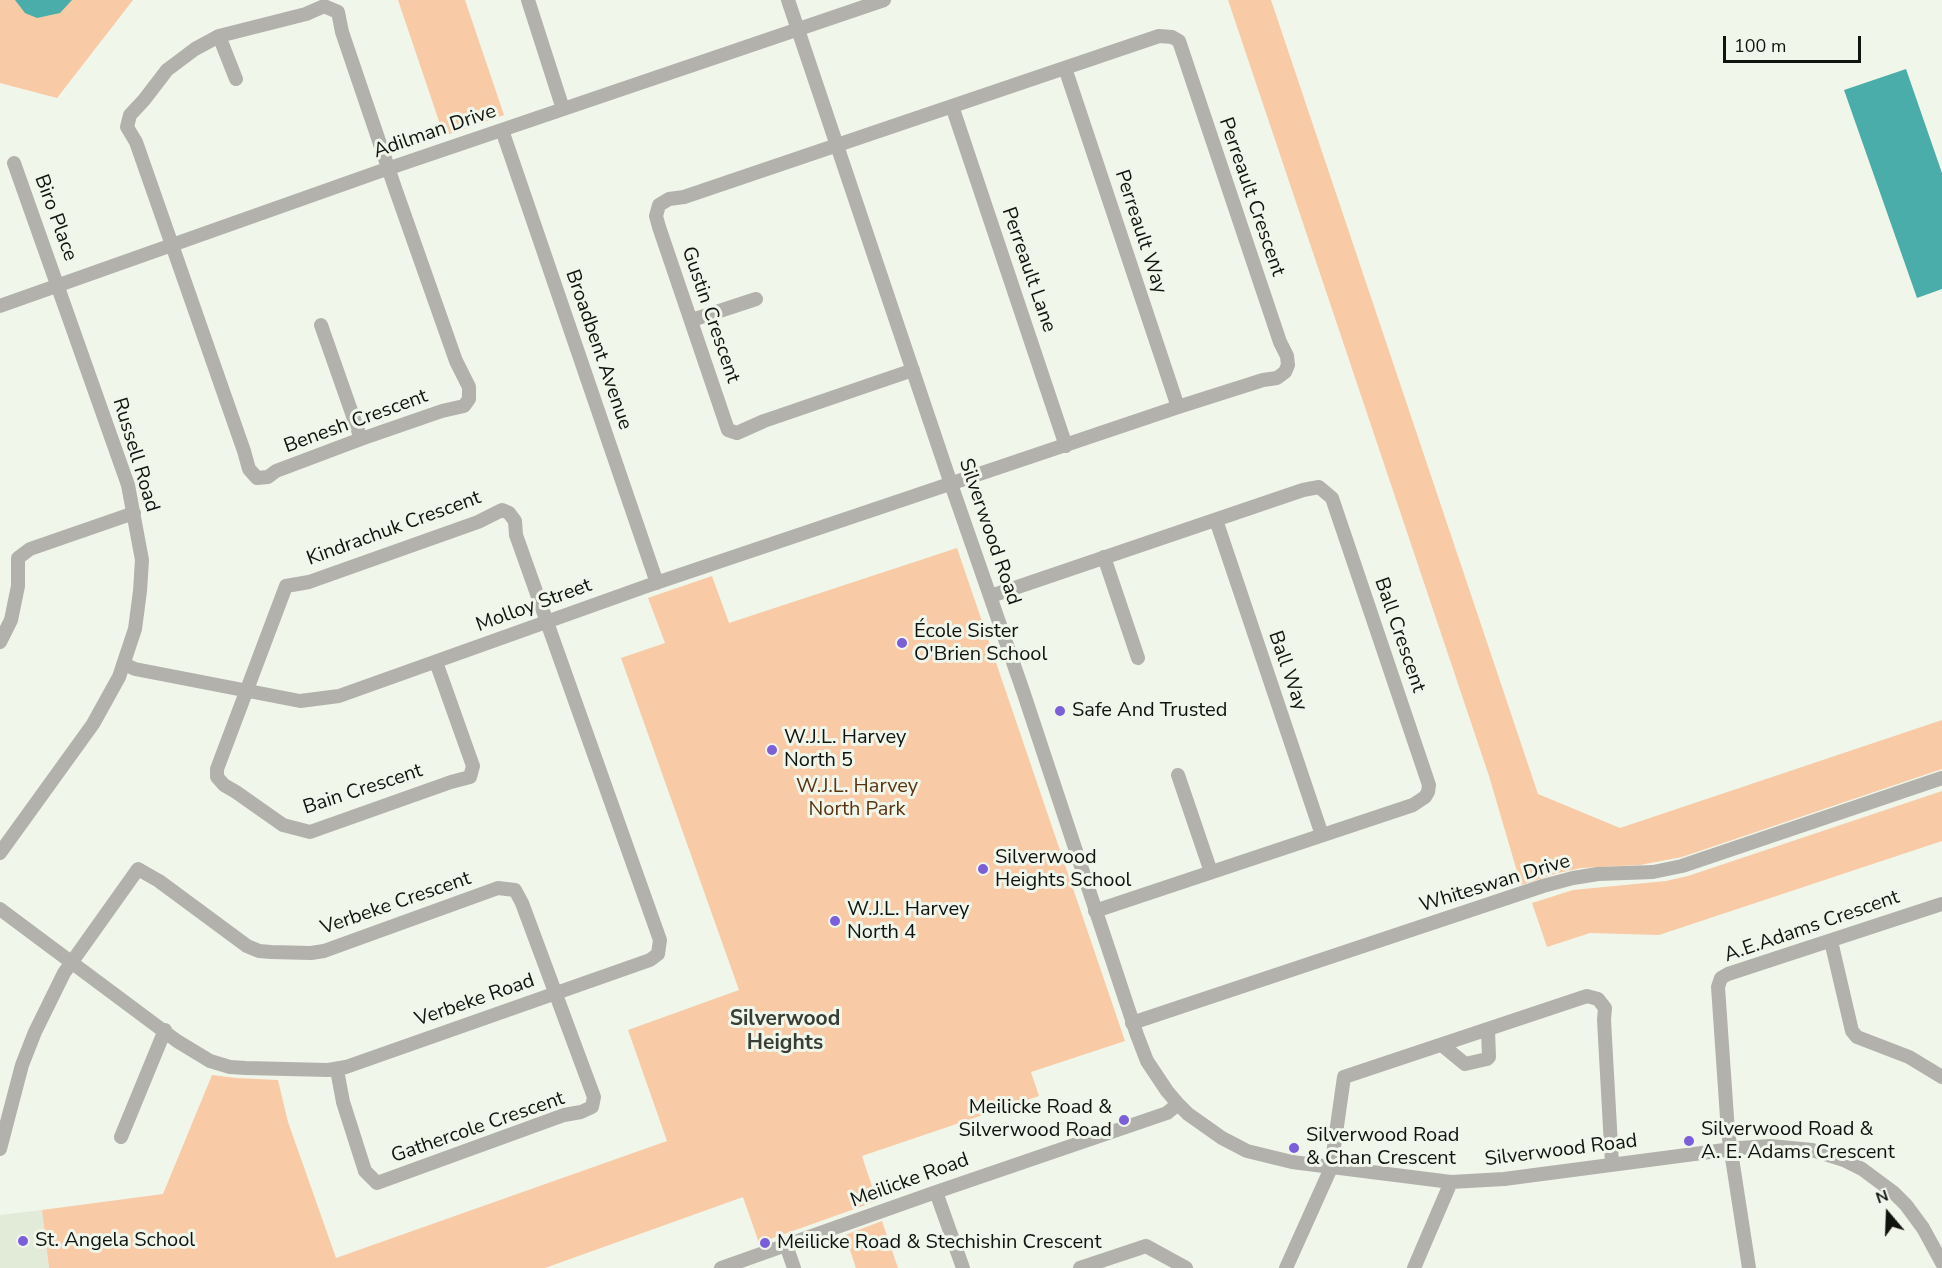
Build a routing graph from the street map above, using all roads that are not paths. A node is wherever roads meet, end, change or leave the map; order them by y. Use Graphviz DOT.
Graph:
graph roads {
  1 [pos="528,0"];
  2 [pos="788,0"];
  3 [pos="884,0"];
  4 [pos="798,29"];
  5 [pos="219,36"];
  6 [pos="1065,68"];
  7 [pos="236,79"];
  8 [pos="952,106"];
  9 [pos="563,109"];
  10 [pos="502,130"];
  11 [pos="838,145"];
  12 [pos="14,163"];
  13 [pos="388,168"];
  14 [pos="172,245"];
  15 [pos="58,286"];
  16 [pos="756,299"];
  17 [pos="0,306"];
  18 [pos="692,320"];
  19 [pos="321,325"];
  20 [pos="913,370"];
  21 [pos="1178,407"];
  22 [pos="361,439"];
  23 [pos="1066,446"];
  24 [pos="951,484"];
  25 [pos="134,513"];
  26 [pos="1216,520"];
  27 [pos="1104,557"];
  28 [pos="657,583"];
  29 [pos="990,596"];
  30 [pos="547,623"];
  31 [pos="0,642"];
  32 [pos="1138,658"];
  33 [pos="436,662"];
  34 [pos="124,664"];
  35 [pos="246,690"];
  36 [pos="1178,775"];
  37 [pos="1942,778"];
  38 [pos="1322,835"];
  39 [pos="0,853"];
  40 [pos="1210,872"];
  41 [pos="1942,904"];
  42 [pos="0,909"];
  43 [pos="1095,911"];
  44 [pos="1831,941"];
  45 [pos="71,962"];
  46 [pos="554,994"];
  47 [pos="1132,1023"];
  48 [pos="165,1030"];
  49 [pos="1488,1030"];
  50 [pos="1442,1045"];
  51 [pos="337,1070"];
  52 [pos="1942,1077"];
  53 [pos="1178,1104"];
  54 [pos="121,1137"];
  55 [pos="0,1149"];
  56 [pos="1730,1149"];
  57 [pos="1612,1164"];
  58 [pos="1331,1168"];
  59 [pos="1451,1182"];
  60 [pos="936,1192"];
  61 [pos="786,1245"];
  62 [pos="1940,1254"];
  63 [pos="721,1268"];
  64 [pos="794,1268"];
  65 [pos="963,1268"];
  66 [pos="1080,1268"];
  67 [pos="1186,1268"];
  68 [pos="1286,1268"];
  69 [pos="1414,1268"];
  70 [pos="1749,1268"];
  1 -- 9 [label="street"];
  2 -- 4 [label="street, Silverwood Road"];
  3 -- 4 [label="street, Adilman Drive"];
  4 -- 9 [label="street, Adilman Drive"];
  4 -- 11 [label="street, Silverwood Road"];
  5 -- 7 [label="street"];
  5 -- 13 [label="street"];
  5 -- 14 [label="street"];
  6 -- 8 [label="street, Perreault Crescent"];
  6 -- 21 [label="street, Perreault Way"];
  6 -- 21 [label="street, Perreault Crescent"];
  8 -- 11 [label="street, Perreault Crescent"];
  8 -- 23 [label="street, Perreault Lane"];
  9 -- 10 [label="street, Adilman Drive"];
  10 -- 13 [label="street, Adilman Drive"];
  10 -- 28 [label="street, Broadbent Avenue"];
  11 -- 18 [label="street, Gustin Crescent"];
  11 -- 20 [label="street, Silverwood Road"];
  12 -- 15 [label="street, Biro Place"];
  13 -- 14 [label="street, Adilman Drive"];
  13 -- 22 [label="street, Benesh Crescent"];
  14 -- 15 [label="street, Adilman Drive"];
  14 -- 22 [label="street, Benesh Crescent"];
  15 -- 17 [label="street, Adilman Drive"];
  15 -- 25 [label="street, Russell Road"];
  16 -- 18 [label="street"];
  18 -- 20 [label="street, Gustin Crescent"];
  19 -- 22 [label="street"];
  20 -- 24 [label="street, Silverwood Road"];
  21 -- 23 [label="street, Perreault Crescent"];
  23 -- 24 [label="street, Perreault Crescent"];
  24 -- 28 [label="street, Molloy Street"];
  24 -- 29 [label="street, Silverwood Road"];
  25 -- 31 [label="street"];
  25 -- 34 [label="street, Russell Road"];
  26 -- 27 [label="street, Ball Crescent"];
  26 -- 38 [label="street, Ball Way"];
  26 -- 38 [label="street, Ball Crescent"];
  27 -- 29 [label="street, Ball Crescent"];
  27 -- 32 [label="street"];
  28 -- 30 [label="street, Molloy Street"];
  29 -- 43 [label="street, Silverwood Road"];
  30 -- 33 [label="street, Molloy Street"];
  30 -- 35 [label="street, Kindrachuk Crescent"];
  30 -- 46 [label="street, Verbeke Road"];
  33 -- 35 [label="street, Molloy Street"];
  33 -- 35 [label="street, Bain Crescent"];
  34 -- 35 [label="street, Molloy Street"];
  34 -- 39 [label="street, Russell Road"];
  36 -- 40 [label="street"];
  37 -- 47 [label="street, Whiteswan Drive"];
  38 -- 40 [label="street, Ball Crescent"];
  40 -- 43 [label="street, Ball Crescent"];
  41 -- 44 [label="street, A.E.Adams Crescent"];
  42 -- 45 [label="street, Verbeke Road"];
  43 -- 47 [label="street, Silverwood Road"];
  44 -- 52 [label="street"];
  44 -- 56 [label="street, A.E.Adams Crescent"];
  45 -- 46 [label="street, Verbeke Crescent"];
  45 -- 48 [label="street, Verbeke Road"];
  45 -- 55 [label="street"];
  46 -- 51 [label="street, Verbeke Road"];
  46 -- 51 [label="street, Gathercole Crescent"];
  47 -- 53 [label="street, Silverwood Road"];
  48 -- 51 [label="street, Verbeke Road"];
  48 -- 54 [label="street"];
  49 -- 50 [label="street"];
  49 -- 50 [label="street"];
  49 -- 57 [label="street"];
  50 -- 58 [label="street"];
  53 -- 58 [label="street, Silverwood Road"];
  53 -- 60 [label="street, Meilicke Road"];
  56 -- 57 [label="street, Silverwood Road"];
  56 -- 62 [label="street, Silverwood Road"];
  56 -- 70 [label="street"];
  57 -- 59 [label="street, Silverwood Road"];
  58 -- 59 [label="street, Silverwood Road"];
  58 -- 68 [label="street"];
  59 -- 69 [label="street"];
  60 -- 61 [label="street, Meilicke Road"];
  60 -- 65 [label="street"];
  61 -- 63 [label="street, Meilicke Road"];
  61 -- 64 [label="street"];
  66 -- 67 [label="street"];
}
